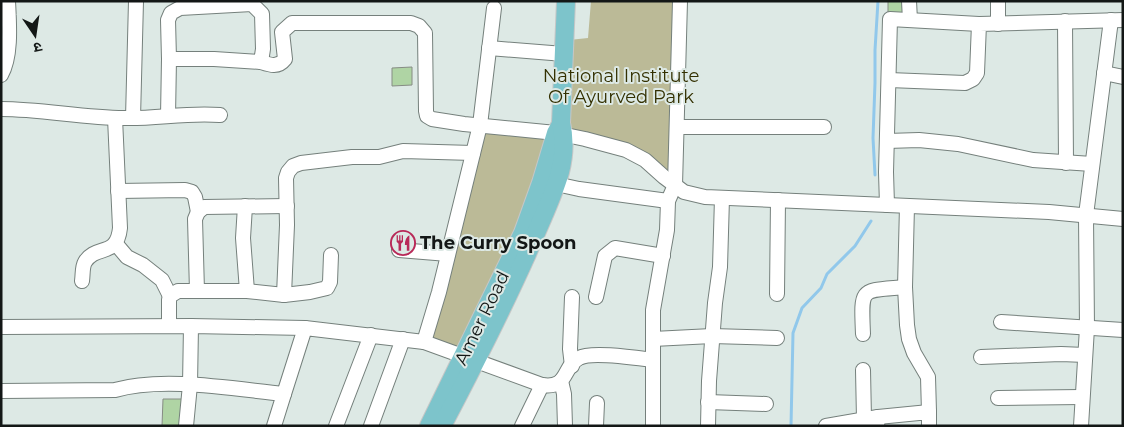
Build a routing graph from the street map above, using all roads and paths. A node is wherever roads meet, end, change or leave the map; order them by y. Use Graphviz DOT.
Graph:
graph roads {
  1 [pos="8,1"];
  2 [pos="136,1"];
  3 [pos="566,1"];
  4 [pos="680,1"];
  5 [pos="909,1"];
  6 [pos="998,1"];
  7 [pos="494,8"];
  8 [pos="910,20"];
  9 [pos="1117,20"];
  10 [pos="1065,21"];
  11 [pos="979,24"];
  12 [pos="998,24"];
  13 [pos="489,48"];
  14 [pos="564,54"];
  15 [pos="169,59"];
  16 [pos="260,62"];
  17 [pos="1104,73"];
  18 [pos="1,75"];
  19 [pos="1123,77"];
  20 [pos="889,80"];
  21 [pos="1,109"];
  22 [pos="220,115"];
  23 [pos="168,116"];
  24 [pos="115,118"];
  25 [pos="133,118"];
  26 [pos="480,125"];
  27 [pos="676,127"];
  28 [pos="824,127"];
  29 [pos="560,130"];
  30 [pos="887,141"];
  31 [pos="473,153"];
  32 [pos="1066,163"];
  33 [pos="1092,164"];
  34 [pos="556,184"];
  35 [pos="675,186"];
  36 [pos="118,191"];
  37 [pos="722,198"];
  38 [pos="778,200"];
  39 [pos="668,201"];
  40 [pos="884,205"];
  41 [pos="245,206"];
  42 [pos="287,206"];
  43 [pos="907,206"];
  44 [pos="198,212"];
  45 [pos="1086,215"];
  46 [pos="1123,218"];
  47 [pos="116,244"];
  48 [pos="399,250"];
  49 [pos="448,254"];
  50 [pos="331,255"];
  51 [pos="663,256"];
  52 [pos="82,282"];
  53 [pos="905,287"];
  54 [pos="197,291"];
  55 [pos="247,291"];
  56 [pos="284,294"];
  57 [pos="777,294"];
  58 [pos="170,296"];
  59 [pos="572,297"];
  60 [pos="596,297"];
  61 [pos="1001,322"];
  62 [pos="169,326"];
  63 [pos="191,326"];
  64 [pos="1,327"];
  65 [pos="305,328"];
  66 [pos="1087,328"];
  67 [pos="1123,330"];
  68 [pos="863,334"];
  69 [pos="371,335"];
  70 [pos="712,336"];
  71 [pos="777,338"];
  72 [pos="403,339"];
  73 [pos="652,339"];
  74 [pos="424,342"];
  75 [pos="1085,355"];
  76 [pos="981,357"];
  77 [pos="470,358"];
  78 [pos="653,360"];
  79 [pos="572,366"];
  80 [pos="863,370"];
  81 [pos="561,381"];
  82 [pos="190,385"];
  83 [pos="542,385"];
  84 [pos="1,391"];
  85 [pos="284,394"];
  86 [pos="1082,397"];
  87 [pos="998,398"];
  88 [pos="708,402"];
  89 [pos="597,403"];
  90 [pos="766,404"];
  91 [pos="929,419"];
  92 [pos="873,421"];
  93 [pos="186,426"];
  94 [pos="274,426"];
  95 [pos="336,426"];
  96 [pos="371,426"];
  97 [pos="429,426"];
  98 [pos="442,426"];
  99 [pos="522,426"];
  100 [pos="565,426"];
  101 [pos="596,426"];
  102 [pos="653,426"];
  103 [pos="708,426"];
  104 [pos="826,426"];
  105 [pos="1081,426"];
  1 -- 18 [label="street"];
  2 -- 25 [label="street"];
  3 -- 14 [label="main road, Amer Road"];
  4 -- 27 [label="street"];
  5 -- 8 [label="street"];
  6 -- 12 [label="street"];
  7 -- 13 [label="street"];
  8 -- 11 [label="street"];
  8 -- 20 [label="street"];
  9 -- 10 [label="street"];
  9 -- 17 [label="street"];
  10 -- 12 [label="street"];
  10 -- 32 [label="street"];
  11 -- 12 [label="street"];
  11 -- 20 [label="street"];
  13 -- 14 [label="street"];
  13 -- 26 [label="street"];
  14 -- 29 [label="main road, Amer Road"];
  15 -- 16 [label="street"];
  15 -- 16 [label="street"];
  15 -- 23 [label="street"];
  16 -- 26 [label="street"];
  17 -- 19 [label="street"];
  17 -- 33 [label="street"];
  20 -- 30 [label="street"];
  21 -- 24 [label="street"];
  22 -- 23 [label="street"];
  23 -- 25 [label="street"];
  24 -- 25 [label="street"];
  24 -- 36 [label="street"];
  26 -- 29 [label="street"];
  26 -- 31 [label="street"];
  27 -- 28 [label="street"];
  27 -- 35 [label="street"];
  29 -- 34 [label="main road, Amer Road"];
  29 -- 35 [label="street"];
  29 -- 77 [label="main road, Amer Road"];
  30 -- 32 [label="street"];
  30 -- 40 [label="street"];
  31 -- 42 [label="street"];
  31 -- 49 [label="street"];
  32 -- 33 [label="street"];
  33 -- 45 [label="street"];
  34 -- 39 [label="street"];
  34 -- 77 [label="main road, Amer Road"];
  35 -- 37 [label="street"];
  35 -- 39 [label="street"];
  36 -- 44 [label="street"];
  36 -- 47 [label="street"];
  37 -- 38 [label="street"];
  37 -- 70 [label="street"];
  38 -- 40 [label="street"];
  38 -- 57 [label="street"];
  39 -- 51 [label="street"];
  40 -- 43 [label="street"];
  41 -- 42 [label="street"];
  41 -- 44 [label="street"];
  41 -- 55 [label="street"];
  42 -- 56 [label="street"];
  43 -- 45 [label="street"];
  43 -- 53 [label="street"];
  44 -- 54 [label="street"];
  45 -- 46 [label="street"];
  45 -- 66 [label="street"];
  47 -- 52 [label="street"];
  47 -- 58 [label="street"];
  48 -- 49 [label="street"];
  49 -- 74 [label="street"];
  50 -- 56 [label="street"];
  51 -- 60 [label="street"];
  51 -- 73 [label="street"];
  53 -- 68 [label="street"];
  53 -- 91 [label="street"];
  54 -- 55 [label="street"];
  54 -- 58 [label="street"];
  55 -- 56 [label="street"];
  58 -- 62 [label="street"];
  59 -- 79 [label="street"];
  61 -- 66 [label="street"];
  62 -- 63 [label="street"];
  62 -- 64 [label="street"];
  63 -- 65 [label="street"];
  63 -- 82 [label="street"];
  65 -- 69 [label="street"];
  65 -- 85 [label="street"];
  66 -- 67 [label="street"];
  66 -- 75 [label="street"];
  69 -- 72 [label="street"];
  69 -- 95 [label="street"];
  70 -- 71 [label="street"];
  70 -- 73 [label="street"];
  70 -- 88 [label="street"];
  72 -- 74 [label="street"];
  72 -- 96 [label="street"];
  73 -- 78 [label="street"];
  74 -- 77 [label="street"];
  75 -- 76 [label="street"];
  75 -- 86 [label="street"];
  77 -- 83 [label="street"];
  77 -- 97 [label="main road, Amer Road"];
  77 -- 98 [label="main road, Amer Road"];
  78 -- 79 [label="street"];
  78 -- 102 [label="street"];
  79 -- 81 [label="street"];
  80 -- 92 [label="street"];
  81 -- 83 [label="street"];
  81 -- 100 [label="street"];
  82 -- 84 [label="street"];
  82 -- 85 [label="street"];
  82 -- 93 [label="street"];
  83 -- 99 [label="street"];
  85 -- 94 [label="street"];
  86 -- 87 [label="street"];
  86 -- 105 [label="street"];
  88 -- 90 [label="street"];
  88 -- 103 [label="street"];
  89 -- 101 [label="street"];
  91 -- 92 [label="street"];
  92 -- 104 [label="street"];
}
